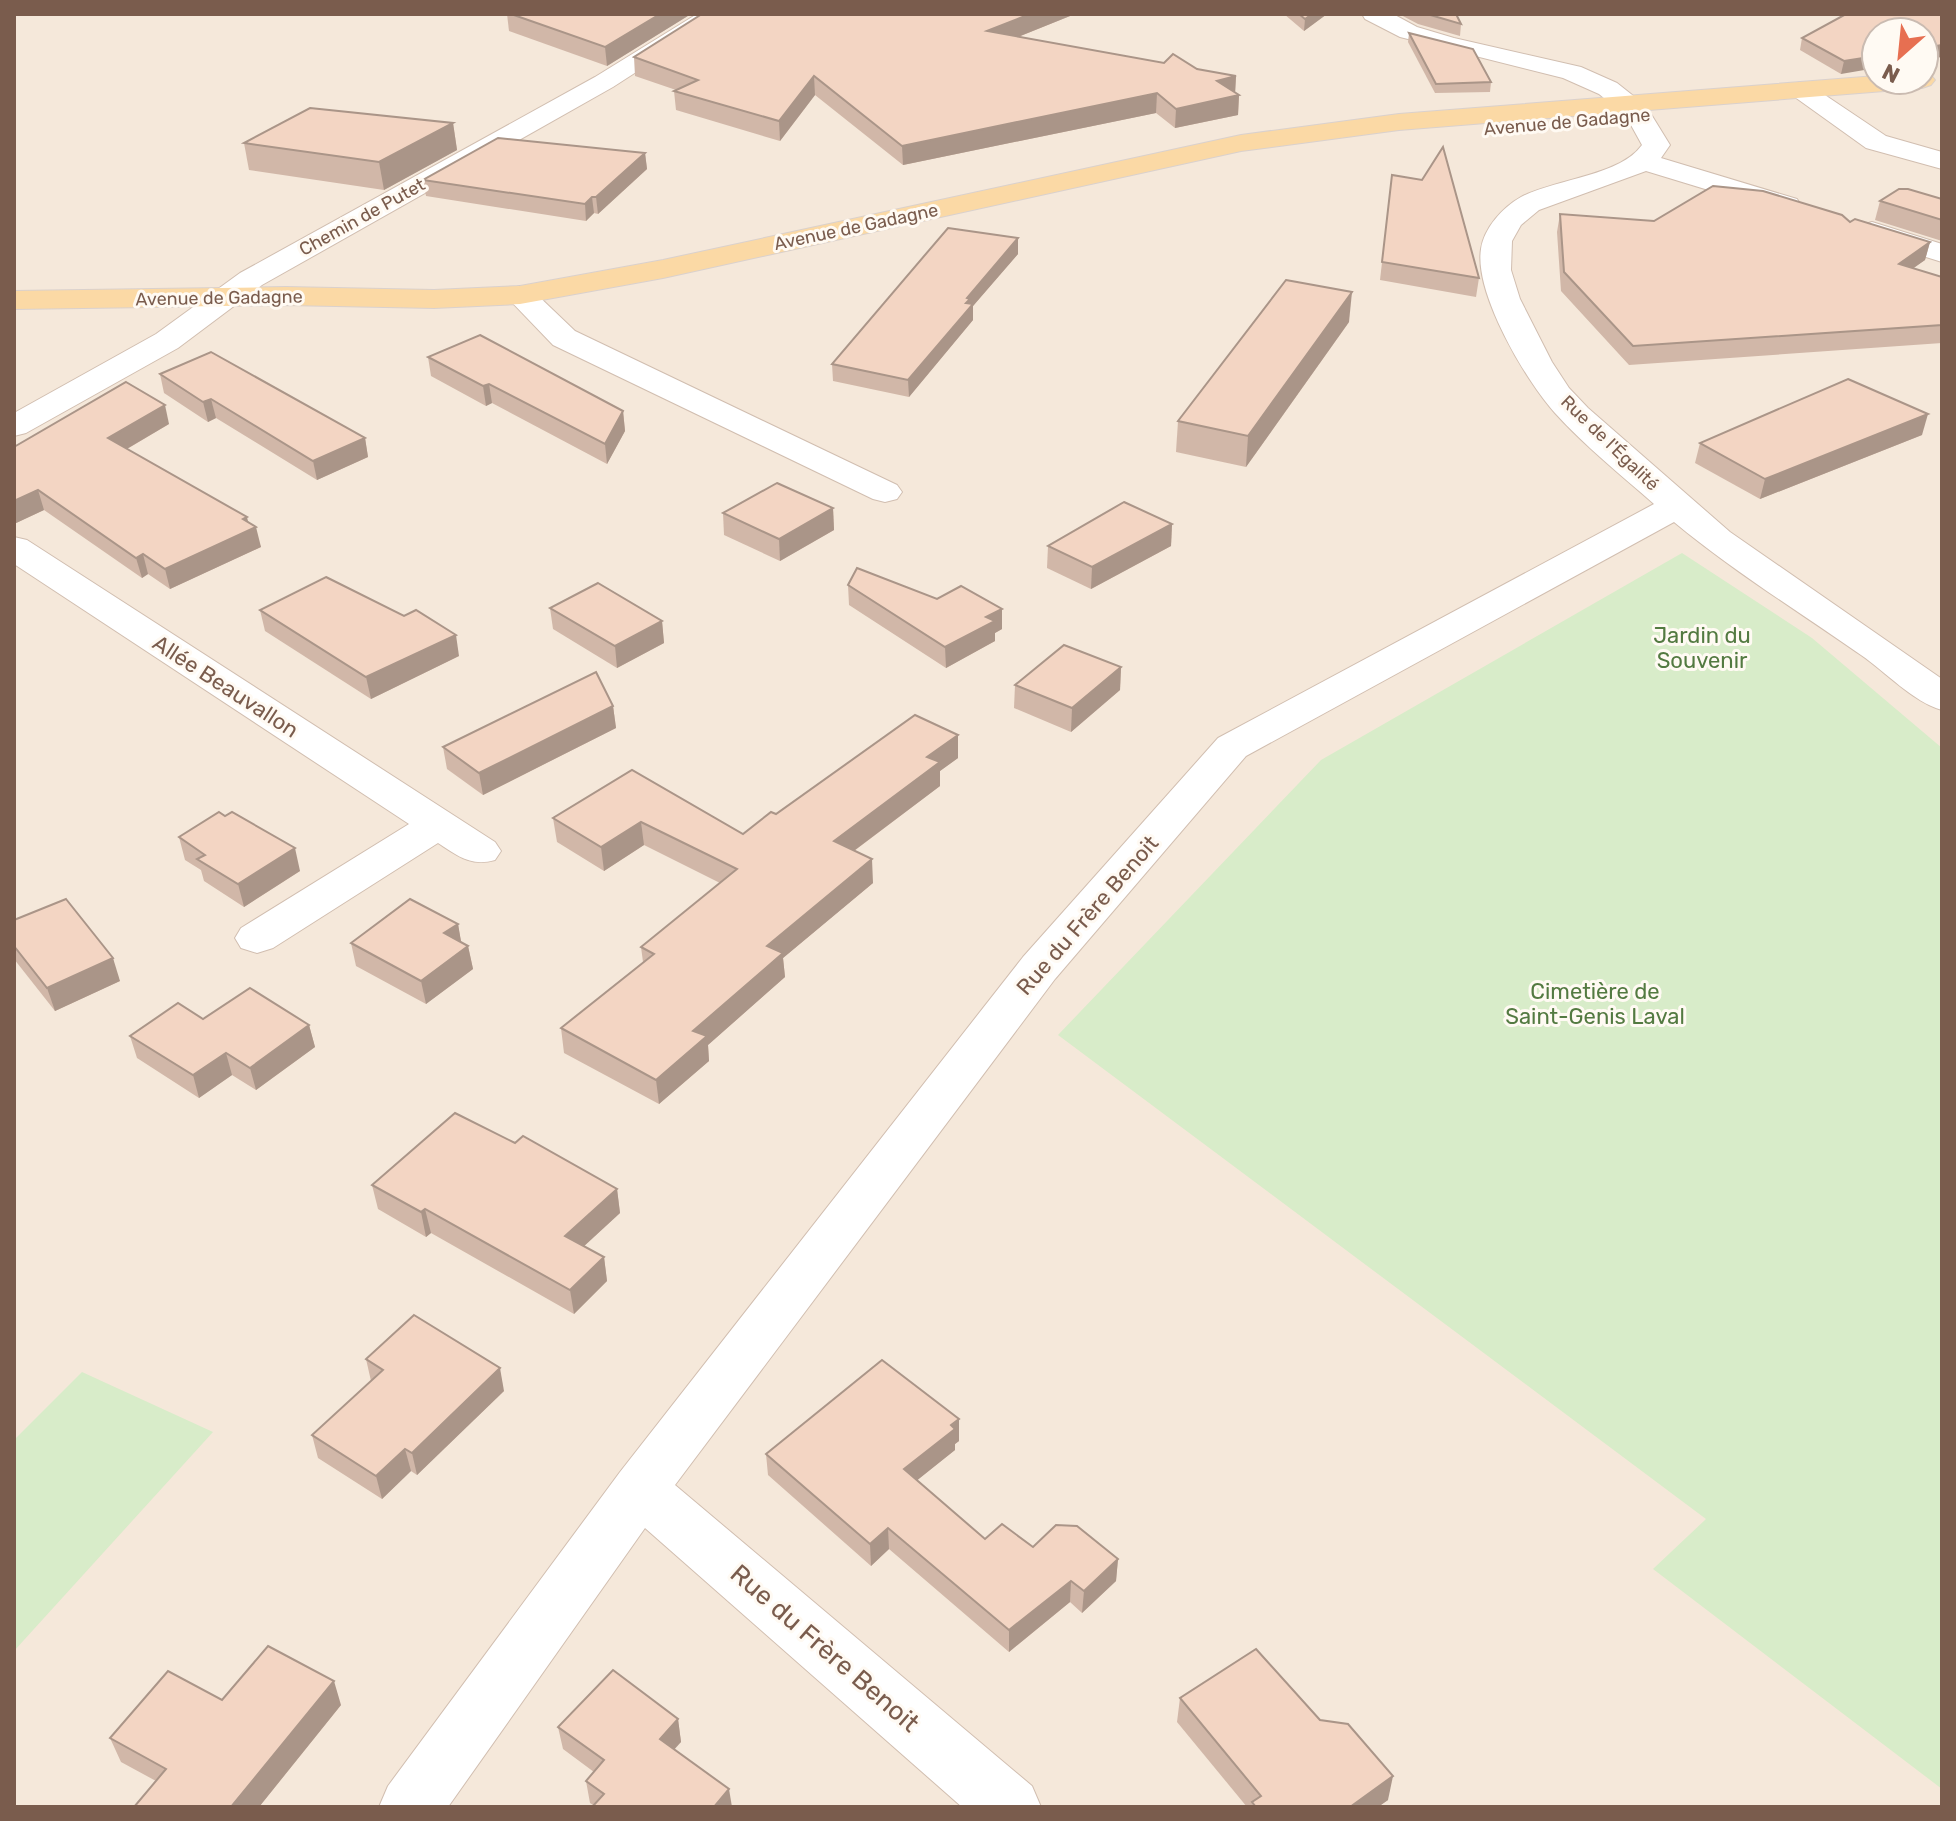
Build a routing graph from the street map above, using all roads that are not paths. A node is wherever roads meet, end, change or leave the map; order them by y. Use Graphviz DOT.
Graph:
graph roads {
  1 [pos="714,14"];
  2 [pos="1374,14"];
  3 [pos="1860,89"];
  4 [pos="1942,89"];
  5 [pos="1809,96"];
  6 [pos="1635,110"];
  7 [pos="1643,161"];
  8 [pos="1942,161"];
  9 [pos="1807,212"];
  10 [pos="1852,225"];
  11 [pos="1942,253"];
  12 [pos="520,295"];
  13 [pos="178,298"];
  14 [pos="230,298"];
  15 [pos="14,300"];
  16 [pos="14,417"];
  17 [pos="14,426"];
  18 [pos="885,492"];
  19 [pos="1677,506"];
  20 [pos="14,548"];
  21 [pos="1942,698"];
  22 [pos="438,824"];
  23 [pos="480,851"];
  24 [pos="257,938"];
  25 [pos="640,1489"];
  26 [pos="411,1807"];
  27 [pos="1009,1807"];
  1 -- 14 [label="street, Chemin de Putet"];
  2 -- 6 [label="street"];
  3 -- 5 [label="main road, Avenue de Gadagne"];
  4 -- 5 [label="main road, Avenue de Gadagne"];
  5 -- 6 [label="main road, Avenue de Gadagne"];
  5 -- 8 [label="street"];
  6 -- 7 [label="street"];
  6 -- 12 [label="main road, Avenue de Gadagne"];
  7 -- 9 [label="street"];
  7 -- 19 [label="street, Rue de l'Égalité"];
  10 -- 11 [label="street"];
  12 -- 14 [label="main road, Avenue de Gadagne"];
  12 -- 18 [label="street"];
  13 -- 14 [label="main road, Avenue de Gadagne"];
  13 -- 15 [label="main road, Avenue de Gadagne"];
  13 -- 16 [label="street"];
  14 -- 17 [label="street, Chemin de Putet"];
  19 -- 21 [label="street, Rue de l'Égalité"];
  19 -- 25 [label="street, Rue du Frère Benoit"];
  20 -- 22 [label="street, Allée Beauvallon"];
  22 -- 23 [label="street, Allée Beauvallon"];
  22 -- 24 [label="street"];
  25 -- 26 [label="street, Rue du Frère Benoit"];
  25 -- 27 [label="street, Rue du Frère Benoit"];
}
